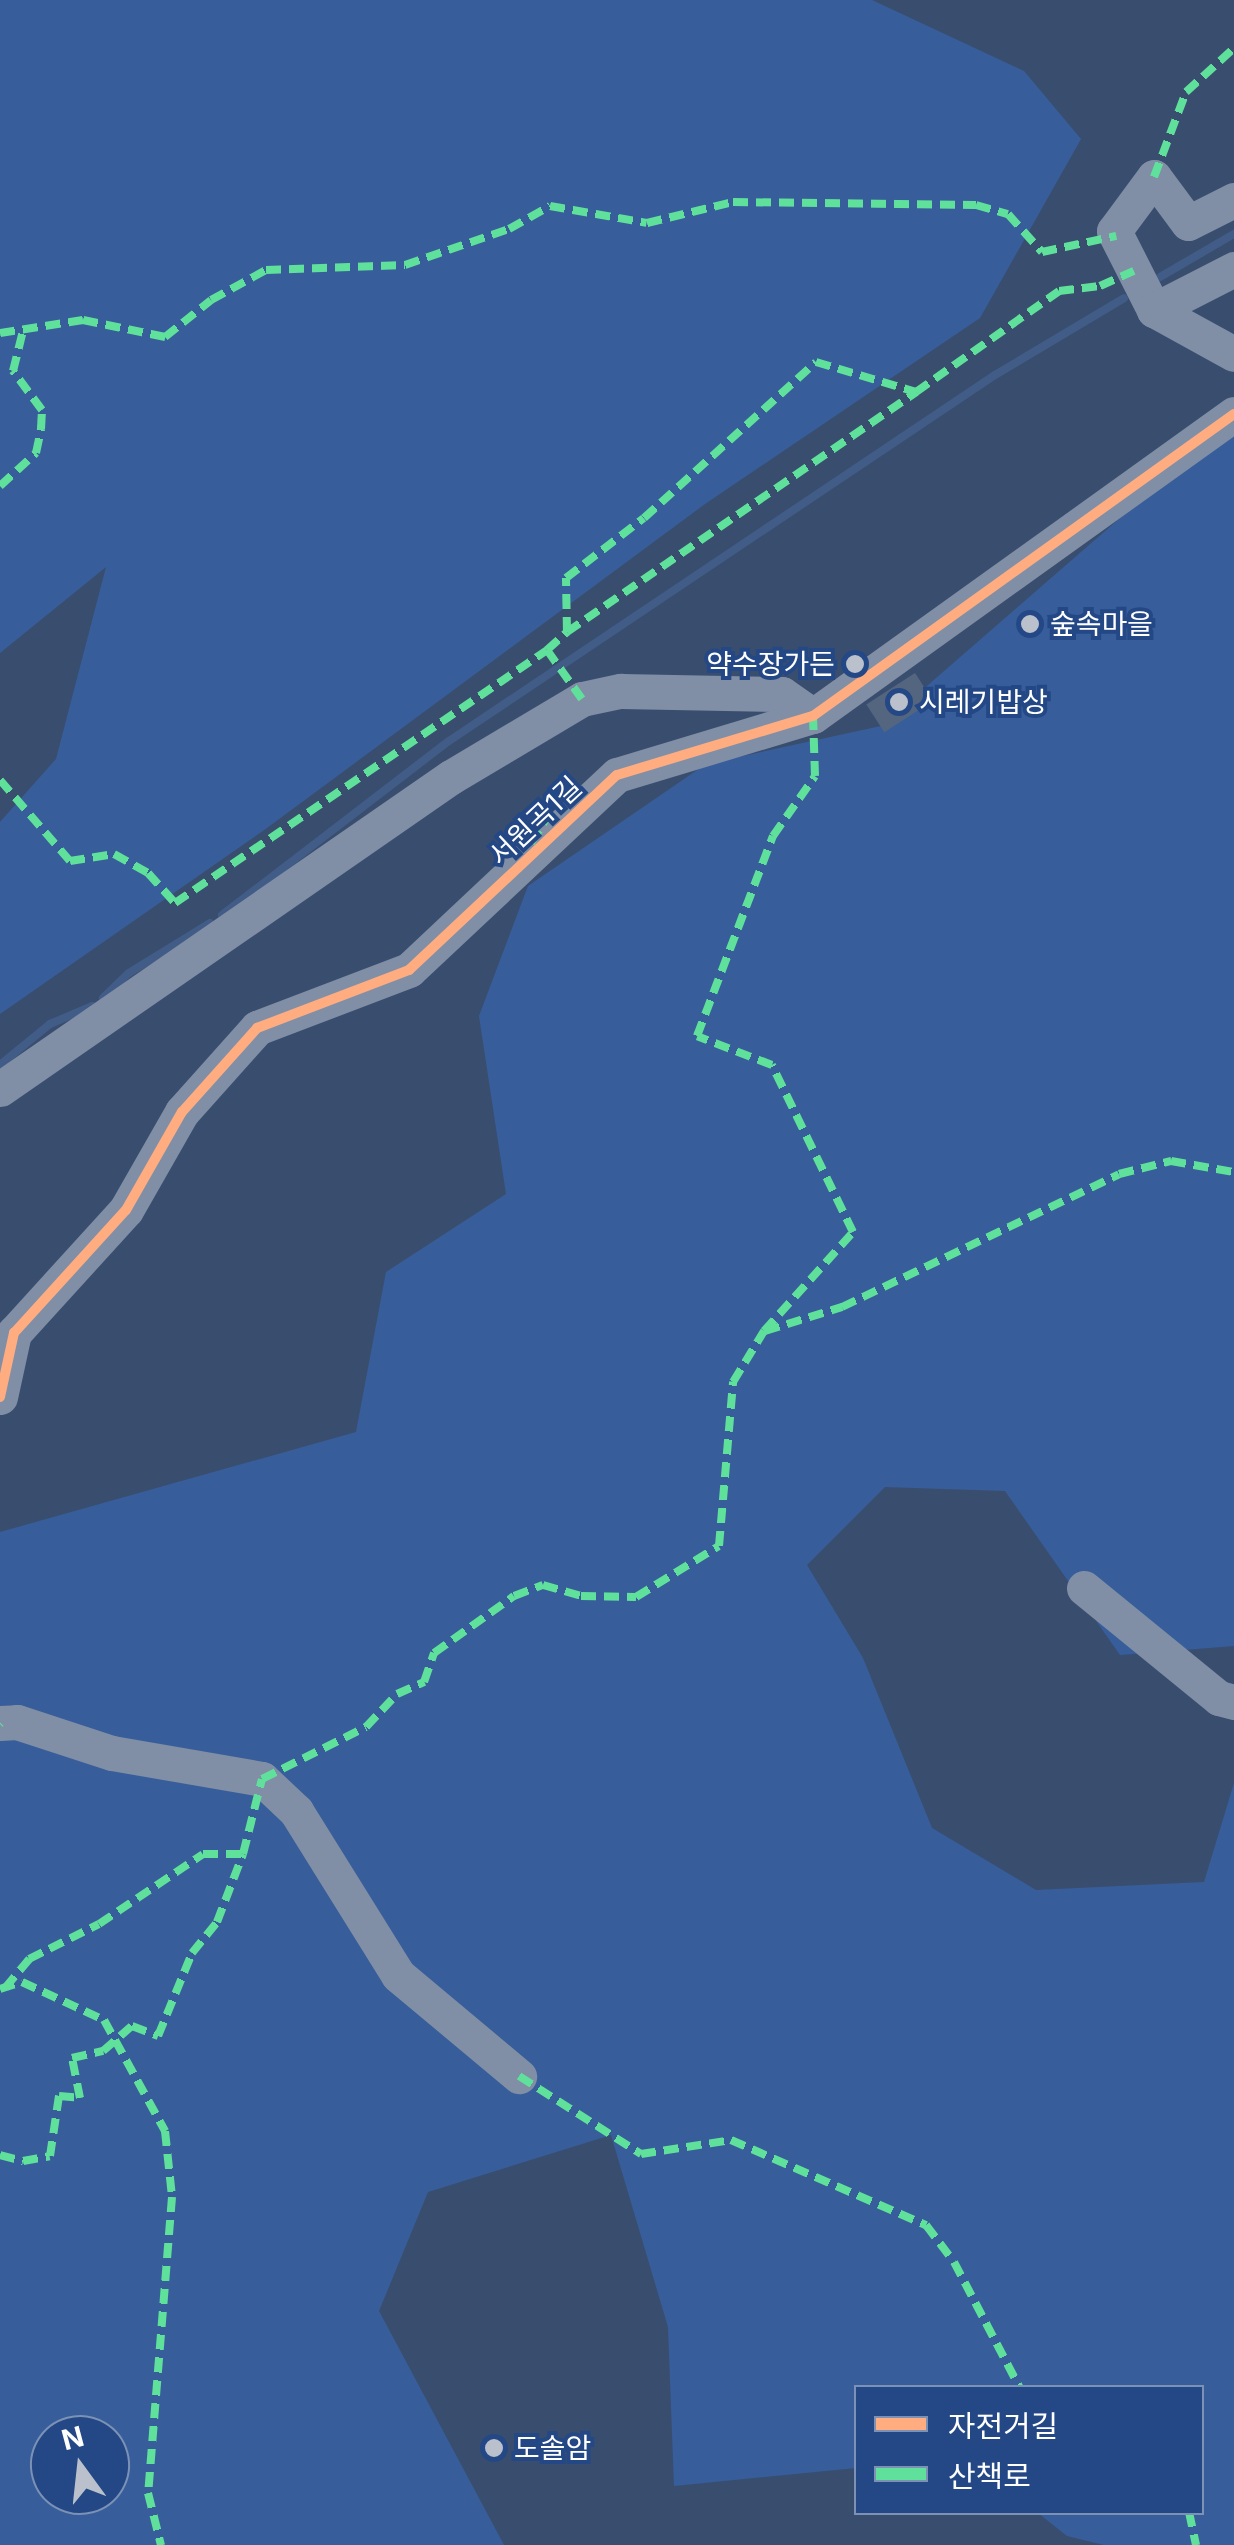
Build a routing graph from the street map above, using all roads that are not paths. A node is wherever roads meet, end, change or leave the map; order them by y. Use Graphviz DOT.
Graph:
graph roads {
  1 [pos="1234,200"];
  2 [pos="1234,269"];
  3 [pos="1154,310"];
  4 [pos="1234,354"];
  5 [pos="1234,414"];
  6 [pos="813,716"];
  7 [pos="0,1089"];
  8 [pos="0,1398"];
  9 [pos="1084,1588"];
  10 [pos="1234,1702"];
  11 [pos="0,1723"];
  12 [pos="519,2076"];
  1 -- 3 [label="street"];
  2 -- 3 [label="street"];
  3 -- 4 [label="street"];
  5 -- 6 [label="street, 서원곡1길"];
  6 -- 7 [label="street"];
  6 -- 8 [label="street, 서원곡1길"];
  9 -- 10 [label="street"];
  11 -- 12 [label="street"];
}
